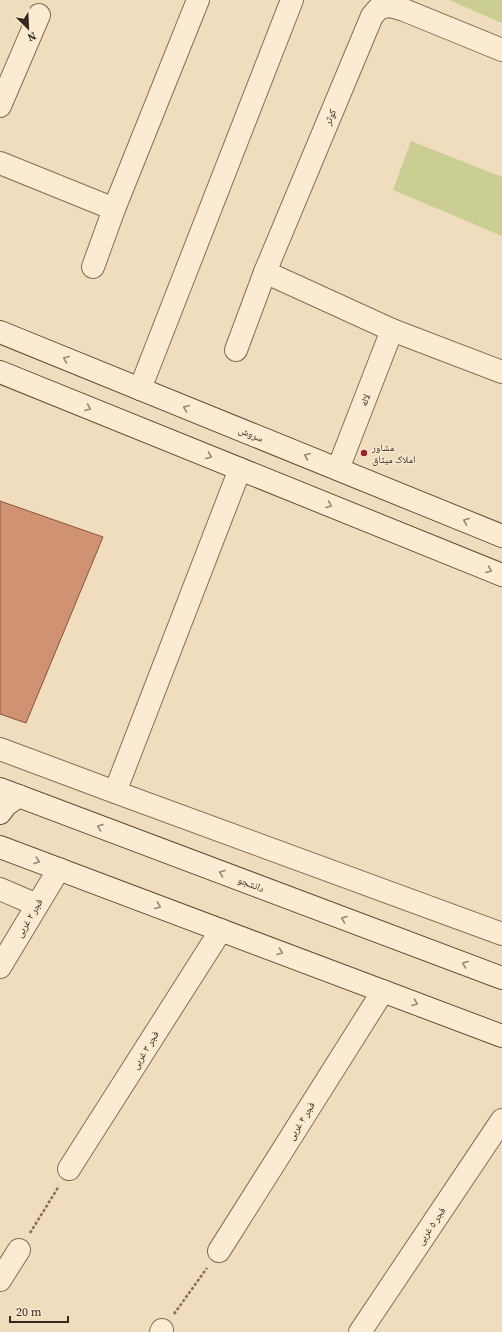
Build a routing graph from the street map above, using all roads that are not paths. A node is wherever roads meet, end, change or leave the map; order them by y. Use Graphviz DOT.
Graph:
graph roads {
  1 [pos="198,0"];
  2 [pos="292,0"];
  3 [pos="40,15"];
  4 [pos="502,50"];
  5 [pos="0,106"];
  6 [pos="0,163"];
  7 [pos="114,209"];
  8 [pos="92,267"];
  9 [pos="265,272"];
  10 [pos="392,330"];
  11 [pos="0,332"];
  12 [pos="236,350"];
  13 [pos="0,372"];
  14 [pos="502,372"];
  15 [pos="140,389"];
  16 [pos="240,469"];
  17 [pos="338,469"];
  18 [pos="502,536"];
  19 [pos="502,575"];
  20 [pos="0,749"];
  21 [pos="115,792"];
  22 [pos="9,793"];
  23 [pos="0,813"];
  24 [pos="0,847"];
  25 [pos="59,869"];
  26 [pos="0,889"];
  27 [pos="37,905"];
  28 [pos="221,930"];
  29 [pos="502,934"];
  30 [pos="0,967"];
  31 [pos="502,978"];
  32 [pos="382,991"];
  33 [pos="502,1036"];
  34 [pos="502,1120"];
  35 [pos="69,1169"];
  36 [pos="19,1250"];
  37 [pos="219,1251"];
  38 [pos="0,1280"];
  39 [pos="360,1332"];
  1 -- 7 [label="street"];
  2 -- 15 [label="street"];
  3 -- 5 [label="street"];
  4 -- 9 [label="street, کوثر"];
  6 -- 7 [label="street"];
  7 -- 8 [label="street"];
  9 -- 10 [label="street"];
  9 -- 12 [label="street, کوثر"];
  10 -- 14 [label="street"];
  10 -- 17 [label="street, لاله"];
  15 -- 11 [label="street, سروش, one-way"];
  13 -- 16 [label="street, one-way"];
  17 -- 15 [label="street, سروش, one-way"];
  16 -- 19 [label="street, one-way"];
  16 -- 21 [label="street"];
  18 -- 17 [label="street, سروش, one-way"];
  20 -- 21 [label="street"];
  21 -- 29 [label="street"];
  22 -- 23 [label="street"];
  31 -- 22 [label="street, دانشجو, one-way"];
  24 -- 25 [label="street, one-way"];
  25 -- 27 [label="street, فجر ۲ غربی"];
  25 -- 28 [label="street, one-way"];
  26 -- 27 [label="street"];
  27 -- 30 [label="street, فجر ۲ غربی"];
  28 -- 32 [label="street, one-way"];
  28 -- 35 [label="street, فجر ۳ غربی"];
  32 -- 33 [label="street, one-way"];
  32 -- 37 [label="street, فجر ۴ غربی"];
  34 -- 39 [label="street, فجر ۵ غربی"];
  36 -- 38 [label="street"];
}
